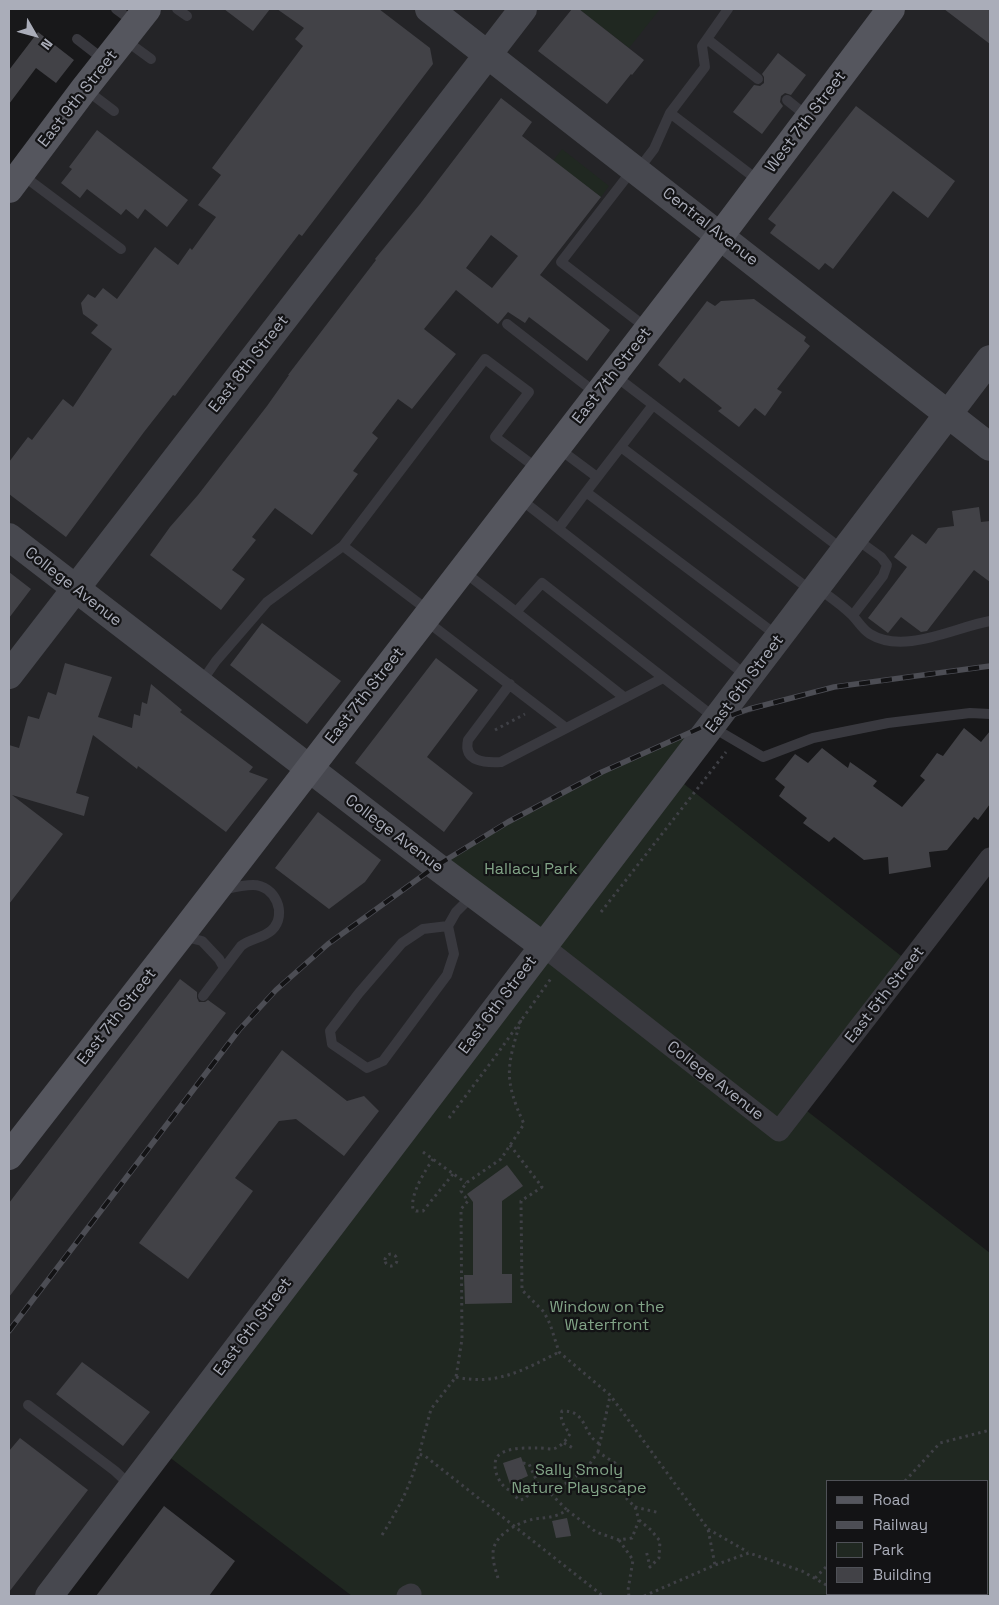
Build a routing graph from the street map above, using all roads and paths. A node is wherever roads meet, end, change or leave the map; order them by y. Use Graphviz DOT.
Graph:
graph roads {
  1 [pos="177,9"];
  2 [pos="428,9"];
  3 [pos="523,9"];
  4 [pos="728,9"];
  5 [pos="891,9"];
  6 [pos="187,16"];
  7 [pos="130,20"];
  8 [pos="77,39"];
  9 [pos="706,39"];
  10 [pos="489,54"];
  11 [pos="151,60"];
  12 [pos="106,61"];
  13 [pos="758,79"];
  14 [pos="84,88"];
  15 [pos="787,100"];
  16 [pos="114,111"];
  17 [pos="670,113"];
  18 [pos="809,117"];
  19 [pos="636,169"];
  20 [pos="15,181"];
  21 [pos="760,182"];
  22 [pos="720,236"];
  23 [pos="121,249"];
  24 [pos="507,324"];
  25 [pos="648,329"];
  26 [pos="990,360"];
  27 [pos="605,385"];
  28 [pos="653,404"];
  29 [pos="949,414"];
  30 [pos="621,446"];
  31 [pos="557,447"];
  32 [pos="990,447"];
  33 [pos="539,470"];
  34 [pos="598,477"];
  35 [pos="586,492"];
  36 [pos="518,498"];
  37 [pos="559,528"];
  38 [pos="9,537"];
  39 [pos="850,545"];
  40 [pos="343,546"];
  41 [pos="462,570"];
  42 [pos="75,588"];
  43 [pos="816,590"];
  44 [pos="516,612"];
  45 [pos="427,615"];
  46 [pos="853,615"];
  47 [pos="990,621"];
  48 [pos="780,638"];
  49 [pos="9,675"];
  50 [pos="663,678"];
  51 [pos="749,678"];
  52 [pos="200,684"];
  53 [pos="510,684"];
  54 [pos="624,698"];
  55 [pos="538,706"];
  56 [pos="990,714"];
  57 [pos="715,723"];
  58 [pos="566,728"];
  59 [pos="735,741"];
  60 [pos="467,746"];
  61 [pos="309,769"];
  62 [pos="990,858"];
  63 [pos="216,891"];
  64 [pos="474,894"];
  65 [pos="598,916"];
  66 [pos="448,926"];
  67 [pos="181,936"];
  68 [pos="553,954"];
  69 [pos="224,968"];
  70 [pos="203,996"];
  71 [pos="521,1020"];
  72 [pos="449,1118"];
  73 [pos="778,1131"];
  74 [pos="510,1145"];
  75 [pos="423,1152"];
  76 [pos="9,1156"];
  77 [pos="433,1159"];
  78 [pos="453,1174"];
  79 [pos="466,1184"];
  80 [pos="559,1352"];
  81 [pos="456,1377"];
  82 [pos="610,1395"];
  83 [pos="28,1405"];
  84 [pos="990,1430"];
  85 [pos="564,1443"];
  86 [pos="600,1444"];
  87 [pos="573,1448"];
  88 [pos="598,1452"];
  89 [pos="419,1454"];
  90 [pos="522,1462"];
  91 [pos="906,1480"];
  92 [pos="539,1486"];
  93 [pos="132,1487"];
  94 [pos="528,1490"];
  95 [pos="512,1491"];
  96 [pos="551,1494"];
  97 [pos="635,1507"];
  98 [pos="567,1510"];
  99 [pos="660,1513"];
  100 [pos="639,1520"];
  101 [pos="516,1526"];
  102 [pos="708,1529"];
  103 [pos="382,1535"];
  104 [pos="619,1540"];
  105 [pos="646,1550"];
  106 [pos="749,1552"];
  107 [pos="715,1565"];
  108 [pos="826,1567"];
  109 [pos="498,1578"];
  110 [pos="815,1578"];
  111 [pos="826,1585"];
  112 [pos="49,1596"];
  113 [pos="602,1596"];
  114 [pos="629,1596"];
  115 [pos="644,1596"];
  1 -- 6 [label="lane"];
  2 -- 10 [label="street, Central Avenue"];
  3 -- 10 [label="street, East 8th Street"];
  4 -- 9 [label="lane"];
  5 -- 18 [label="main road, West 7th Street"];
  7 -- 11 [label="lane"];
  7 -- 12 [label="main road, East 9th Street"];
  8 -- 12 [label="lane"];
  9 -- 13 [label="lane"];
  9 -- 17 [label="lane"];
  10 -- 19 [label="street, Central Avenue"];
  10 -- 42 [label="street, East 8th Street"];
  12 -- 14 [label="main road, East 9th Street"];
  14 -- 16 [label="lane"];
  14 -- 20 [label="main road, East 9th Street"];
  15 -- 18 [label="lane"];
  17 -- 19 [label="lane"];
  17 -- 21 [label="lane"];
  18 -- 21 [label="main road, West 7th Street"];
  19 -- 22 [label="street, Central Avenue"];
  19 -- 25 [label="lane"];
  20 -- 23 [label="lane"];
  21 -- 22 [label="main road, West 7th Street"];
  22 -- 25 [label="main road, East 7th Street"];
  22 -- 29 [label="street, Central Avenue"];
  24 -- 27 [label="lane"];
  25 -- 27 [label="main road, East 7th Street"];
  26 -- 29 [label="street, East 6th Street"];
  27 -- 28 [label="lane"];
  27 -- 31 [label="main road, East 7th Street"];
  28 -- 30 [label="lane"];
  28 -- 39 [label="lane"];
  29 -- 32 [label="street, Central Avenue"];
  29 -- 39 [label="street, East 6th Street"];
  30 -- 34 [label="lane"];
  30 -- 43 [label="lane"];
  31 -- 33 [label="main road, East 7th Street"];
  31 -- 34 [label="lane"];
  33 -- 36 [label="main road, East 7th Street"];
  33 -- 40 [label="lane"];
  34 -- 35 [label="lane"];
  35 -- 37 [label="lane"];
  35 -- 48 [label="lane"];
  36 -- 37 [label="lane"];
  36 -- 41 [label="main road, East 7th Street"];
  37 -- 51 [label="lane"];
  38 -- 42 [label="street, College Avenue"];
  39 -- 43 [label="street, East 6th Street"];
  39 -- 46 [label="lane"];
  40 -- 45 [label="lane"];
  40 -- 52 [label="lane"];
  41 -- 44 [label="lane"];
  41 -- 45 [label="main road, East 7th Street"];
  42 -- 49 [label="street, East 8th Street"];
  42 -- 52 [label="street, College Avenue"];
  43 -- 46 [label="lane"];
  43 -- 48 [label="street, East 6th Street"];
  44 -- 50 [label="lane"];
  44 -- 54 [label="lane"];
  45 -- 53 [label="lane"];
  45 -- 61 [label="main road, East 7th Street"];
  46 -- 47 [label="lane"];
  48 -- 51 [label="street, East 6th Street"];
  50 -- 54 [label="lane"];
  50 -- 57 [label="lane"];
  51 -- 57 [label="street, East 6th Street"];
  52 -- 61 [label="street, College Avenue"];
  53 -- 55 [label="lane"];
  53 -- 60 [label="lane"];
  54 -- 58 [label="lane"];
  55 -- 58 [label="lane"];
  55 -- 60 [label="path"];
  56 -- 59 [label="lane"];
  57 -- 59 [label="lane"];
  57 -- 68 [label="street, East 6th Street"];
  58 -- 60 [label="lane"];
  59 -- 65 [label="path"];
  61 -- 63 [label="main road, East 7th Street"];
  61 -- 64 [label="street, College Avenue"];
  62 -- 73 [label="street, East 5th Street"];
  63 -- 67 [label="main road, East 7th Street"];
  63 -- 69 [label="lane"];
  64 -- 66 [label="lane"];
  64 -- 68 [label="street, College Avenue"];
  66 -- 66 [label="lane"];
  67 -- 69 [label="lane"];
  67 -- 76 [label="main road, East 7th Street"];
  68 -- 71 [label="path"];
  68 -- 73 [label="street, College Avenue"];
  68 -- 93 [label="street, East 6th Street"];
  69 -- 70 [label="lane"];
  71 -- 72 [label="path"];
  71 -- 74 [label="path"];
  74 -- 79 [label="path"];
  74 -- 80 [label="path"];
  75 -- 77 [label="path"];
  77 -- 78 [label="path"];
  77 -- 78 [label="path"];
  78 -- 79 [label="path"];
  79 -- 81 [label="path"];
  80 -- 81 [label="path"];
  80 -- 82 [label="path"];
  81 -- 89 [label="path"];
  82 -- 86 [label="path"];
  82 -- 102 [label="path"];
  83 -- 93 [label="lane"];
  84 -- 91 [label="path"];
  85 -- 86 [label="path"];
  85 -- 87 [label="path"];
  85 -- 95 [label="path"];
  86 -- 88 [label="path"];
  88 -- 96 [label="path"];
  88 -- 97 [label="path"];
  89 -- 101 [label="path"];
  89 -- 103 [label="path"];
  90 -- 92 [label="path"];
  92 -- 94 [label="path"];
  92 -- 96 [label="path"];
  93 -- 112 [label="street, East 6th Street"];
  94 -- 95 [label="path"];
  94 -- 95 [label="path"];
  96 -- 98 [label="path"];
  97 -- 99 [label="path"];
  97 -- 100 [label="path"];
  98 -- 101 [label="path"];
  98 -- 104 [label="path"];
  100 -- 104 [label="path"];
  100 -- 105 [label="path"];
  101 -- 109 [label="path"];
  101 -- 113 [label="path"];
  102 -- 106 [label="path"];
  102 -- 107 [label="path"];
  104 -- 114 [label="path"];
  106 -- 107 [label="path"];
  106 -- 110 [label="path"];
  107 -- 115 [label="path"];
  108 -- 110 [label="path"];
  110 -- 111 [label="path"];
}
